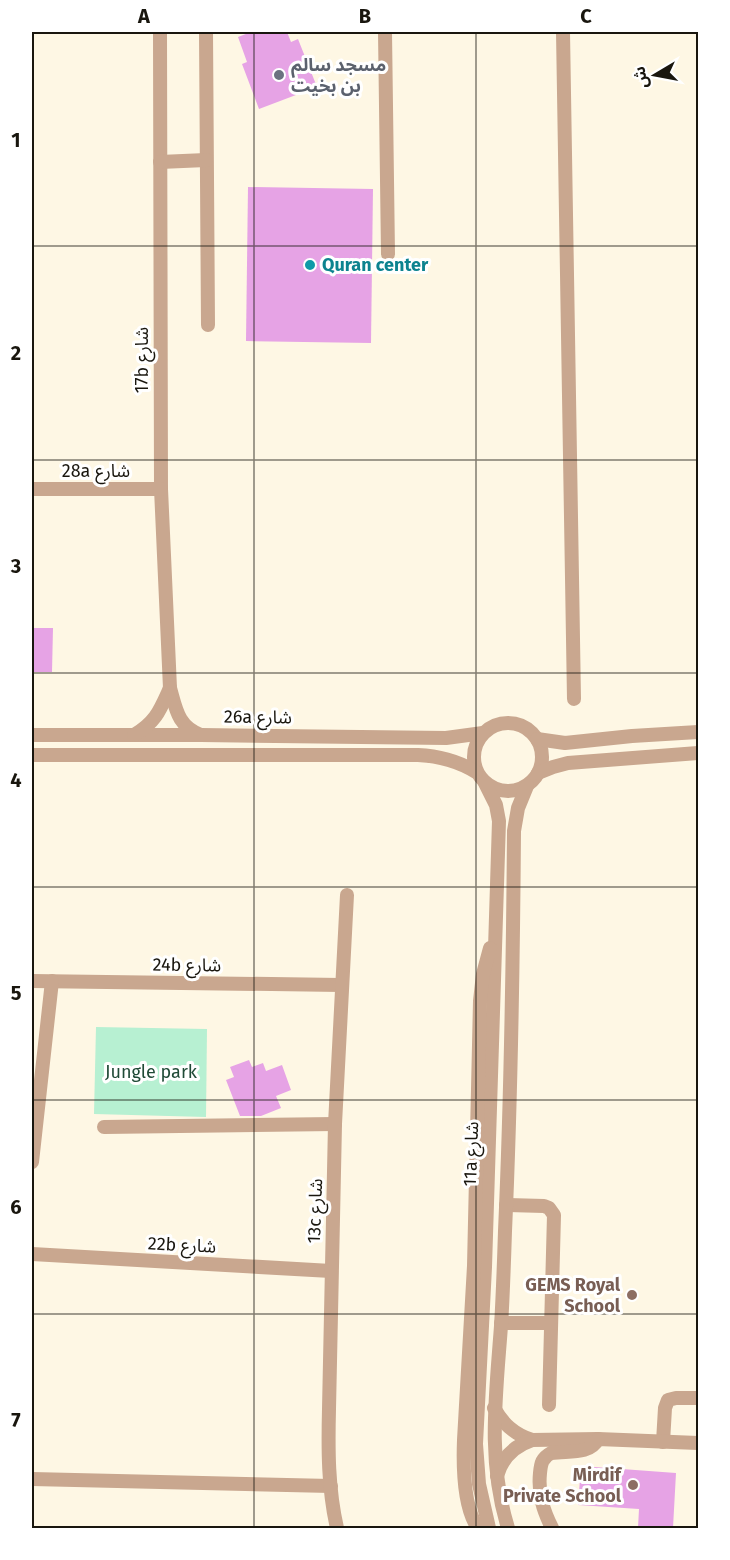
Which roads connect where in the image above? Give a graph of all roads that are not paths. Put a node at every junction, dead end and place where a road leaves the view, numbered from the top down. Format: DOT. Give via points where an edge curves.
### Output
graph roads {
  1 [pos="160,32"];
  2 [pos="206,32"];
  3 [pos="385,32"];
  4 [pos="564,32"];
  5 [pos="206,160"];
  6 [pos="160,162"];
  7 [pos="387,254"];
  8 [pos="208,325"];
  9 [pos="32,489"];
  10 [pos="160,489"];
  11 [pos="170,688"];
  12 [pos="574,699"];
  13 [pos="699,732"];
  14 [pos="483,733"];
  15 [pos="32,735"];
  16 [pos="134,735"];
  17 [pos="201,735"];
  18 [pos="537,739"];
  19 [pos="699,753"];
  20 [pos="32,755"];
  21 [pos="538,773"];
  22 [pos="481,778"];
  23 [pos="527,786"];
  24 [pos="347,895"];
  25 [pos="495,934"];
  26 [pos="32,981"];
  27 [pos="52,981"];
  28 [pos="341,985"];
  29 [pos="335,1124"];
  30 [pos="104,1127"];
  31 [pos="32,1162"];
  32 [pos="506,1205"];
  33 [pos="32,1254"];
  34 [pos="331,1271"];
  35 [pos="501,1323"];
  36 [pos="551,1323"];
  37 [pos="699,1398"];
  38 [pos="549,1405"];
  39 [pos="494,1408"];
  40 [pos="598,1439"];
  41 [pos="532,1440"];
  42 [pos="663,1442"];
  43 [pos="699,1443"];
  44 [pos="497,1478"];
  45 [pos="32,1479"];
  46 [pos="331,1486"];
  47 [pos="337,1528"];
  48 [pos="478,1528"];
  49 [pos="489,1528"];
  50 [pos="508,1528"];
  51 [pos="552,1528"];
  1 -- 6 [label="street, 17b شارع"];
  2 -- 5 [label="street"];
  3 -- 7 [label="street"];
  4 -- 12 [label="street"];
  5 -- 6 [label="street"];
  5 -- 8 [label="street"];
  6 -- 10 [label="street, 17b شارع"];
  9 -- 10 [label="street, 28a شارع"];
  10 -- 11 [label="street, 17b شارع"];
  11 -- 16 [label="street, 17b شارع" via="155,718"];
  11 -- 17 [label="street, 17b شارع" via="183,724"];
  13 -- 18 [label="street" via="564,743"];
  14 -- 17 [label="street, 26a شارع" via="446,738"];
  14 -- 18 [label="street" via="507,723 524,727"];
  14 -- 22 [label="street" via="473,756"];
  15 -- 16 [label="street, 26a شارع"];
  16 -- 17 [label="street, 26a شارع"];
  18 -- 21 [label="street" via="542,756"];
  19 -- 21 [label="street" via="568,764"];
  20 -- 22 [label="street, 26a شارع" via="418,755 460,764"];
  21 -- 23 [label="street"];
  22 -- 23 [label="street" via="501,791"];
  22 -- 25 [label="street, 11a شارع" via="496,805 499,821"];
  23 -- 32 [label="street, 11a شارع" via="514,831"];
  24 -- 28 [label="street, 13c شارع"];
  25 -- 48 [label="street" via="484,967 480,1001 474,1266 464,1440 468,1502"];
  25 -- 49 [label="street, 11a شارع" via="476,1444 479,1484"];
  26 -- 27 [label="street, 24b شارع"];
  27 -- 28 [label="street, 24b شارع"];
  27 -- 31 [label="street"];
  28 -- 29 [label="street, 13c شارع"];
  29 -- 30 [label="street"];
  29 -- 34 [label="street, 13c شارع"];
  32 -- 35 [label="street, 11a شارع"];
  32 -- 36 [label="street" via="544,1206 554,1215"];
  33 -- 34 [label="street, 22b شارع"];
  34 -- 46 [label="street, 13c شارع"];
  35 -- 36 [label="street"];
  35 -- 39 [label="street, 11a شارع"];
  36 -- 38 [label="street"];
  37 -- 42 [label="street" via="668,1400 664,1408"];
  39 -- 41 [label="street" via="509,1428"];
  39 -- 44 [label="street, 11a شارع"];
  40 -- 41 [label="street"];
  40 -- 42 [label="street"];
  40 -- 51 [label="street" via="588,1449 544,1457 541,1499"];
  41 -- 44 [label="street" via="506,1456"];
  42 -- 43 [label="street"];
  44 -- 50 [label="street, 11a شارع"];
  45 -- 46 [label="street"];
  46 -- 47 [label="street, 13c شارع"];
}
